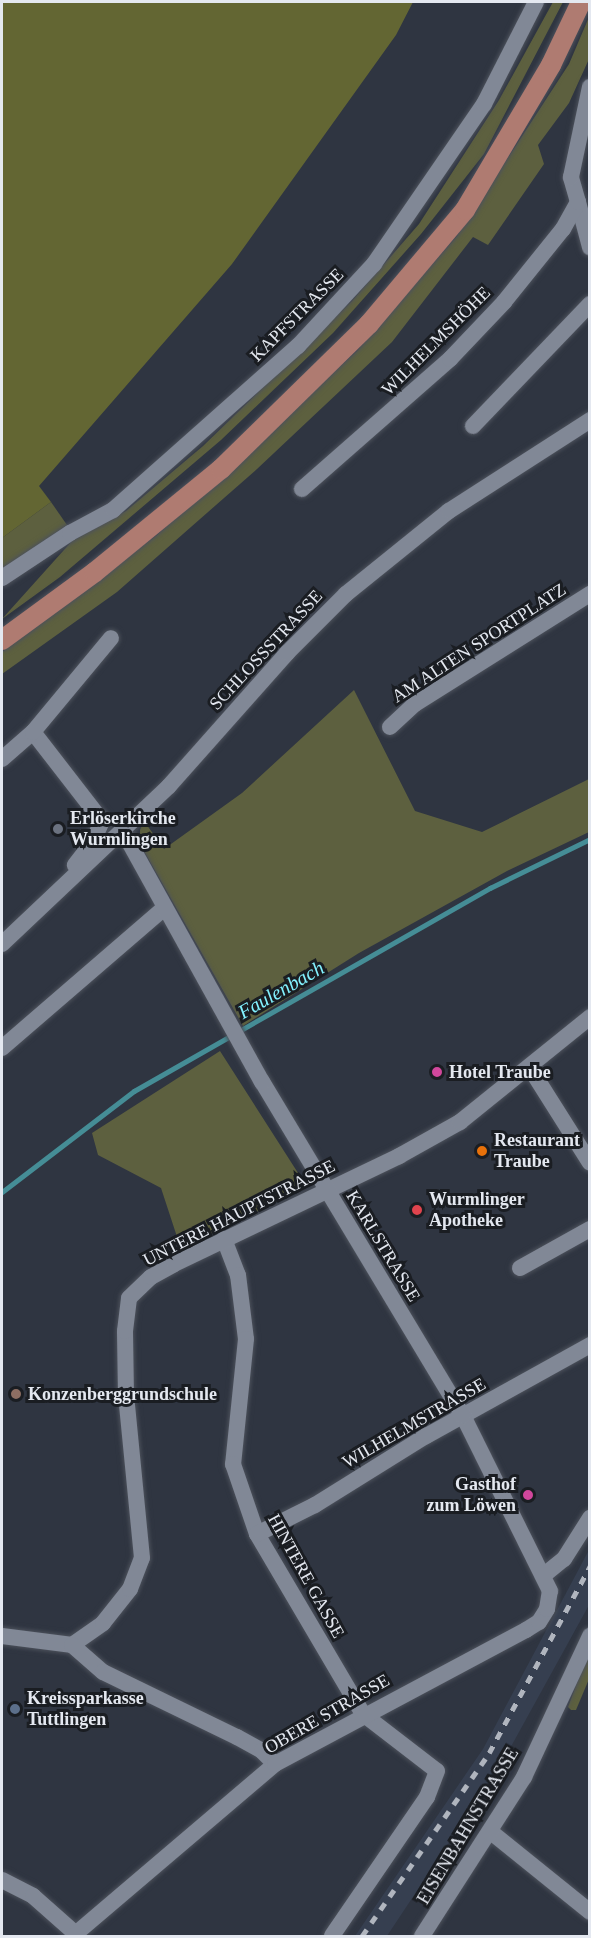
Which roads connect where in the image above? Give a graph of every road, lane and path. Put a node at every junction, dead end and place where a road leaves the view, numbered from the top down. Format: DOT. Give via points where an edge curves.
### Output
graph roads {
  1 [pos="536,2"];
  2 [pos="580,2"];
  3 [pos="590,87"];
  4 [pos="578,202"];
  5 [pos="590,247"];
  6 [pos="590,304"];
  7 [pos="590,420"];
  8 [pos="473,426"];
  9 [pos="302,489"];
  10 [pos="2,579"];
  11 [pos="590,594"];
  12 [pos="111,638"];
  13 [pos="2,640"];
  14 [pos="390,727"];
  15 [pos="33,732"];
  16 [pos="2,759"];
  17 [pos="123,831"];
  18 [pos="58,895"];
  19 [pos="163,909"];
  20 [pos="2,944"];
  21 [pos="590,1017"];
  22 [pos="2,1048"];
  23 [pos="530,1068"];
  24 [pos="590,1163"];
  25 [pos="326,1189"];
  26 [pos="590,1229"];
  27 [pos="224,1239"];
  28 [pos="520,1268"];
  29 [pos="590,1345"];
  30 [pos="463,1416"];
  31 [pos="590,1518"];
  32 [pos="257,1534"];
  33 [pos="544,1575"];
  34 [pos="550,1591"];
  35 [pos="2,1636"];
  36 [pos="590,1636"];
  37 [pos="72,1645"];
  38 [pos="363,1714"];
  39 [pos="275,1764"];
  40 [pos="491,1832"];
  41 [pos="2,1880"];
  42 [pos="590,1912"];
  43 [pos="75,1935"];
  44 [pos="332,1936"];
  45 [pos="422,1936"];
  1 -- 10 [label="street, KAPFSTRASSE" via="484,104 374,264 298,346 113,510 70,533"];
  2 -- 13 [label="main road" via="551,65 465,210 391,300 300,395 221,469 95,572"];
  3 -- 4 [label="street" via="571,177"];
  4 -- 5 [label="street"];
  4 -- 9 [label="street, WILHELMSHÖHE" via="534,266 450,359"];
  6 -- 8 [label="street"];
  7 -- 17 [label="street, SCHLOSSSTRASSE" via="449,511 346,594"];
  11 -- 14 [label="street, AM ALTEN SPORTPLATZ" via="415,704"];
  12 -- 15 [label="street"];
  15 -- 16 [label="street"];
  15 -- 18 [label="street" via="102,821"];
  17 -- 18 [label="street, SCHLOSSSTRASSE"];
  17 -- 19 [label="street, KARLSTRASSE"];
  18 -- 20 [label="street, SCHLOSSSTRASSE"];
  19 -- 22 [label="street"];
  19 -- 25 [label="street, KARLSTRASSE"];
  21 -- 23 [label="street, UNTERE HAUPTSTRASSE"];
  23 -- 24 [label="street"];
  23 -- 25 [label="street, UNTERE HAUPTSTRASSE" via="460,1122 399,1156"];
  25 -- 27 [label="street, UNTERE HAUPTSTRASSE"];
  25 -- 30 [label="street, KARLSTRASSE"];
  26 -- 28 [label="street"];
  27 -- 32 [label="street, HINTERE GASSE" via="238,1275 246,1339 233,1464"];
  27 -- 37 [label="street, UNTERE HAUPTSTRASSE" via="151,1277 129,1298 126,1396 142,1558 130,1589 103,1623"];
  29 -- 30 [label="street, WILHELMSTRASSE"];
  30 -- 32 [label="street, WILHELMSTRASSE" via="315,1505"];
  30 -- 33 [label="street, KARLSTRASSE"];
  31 -- 33 [label="street" via="564,1559"];
  32 -- 38 [label="street, HINTERE GASSE"];
  33 -- 34 [label="street, KARLSTRASSE"];
  34 -- 38 [label="street, OBERE STRASSE" via="548,1609 539,1622"];
  35 -- 37 [label="street"];
  36 -- 40 [label="street, EISENBAHNSTRASSE" via="524,1777"];
  37 -- 39 [label="street" via="104,1672 262,1750"];
  38 -- 39 [label="street, OBERE STRASSE"];
  38 -- 44 [label="street" via="436,1771 427,1797"];
  39 -- 43 [label="street, OBERE STRASSE"];
  40 -- 42 [label="street"];
  40 -- 45 [label="street, EISENBAHNSTRASSE"];
  41 -- 43 [label="street" via="33,1896"];
}
